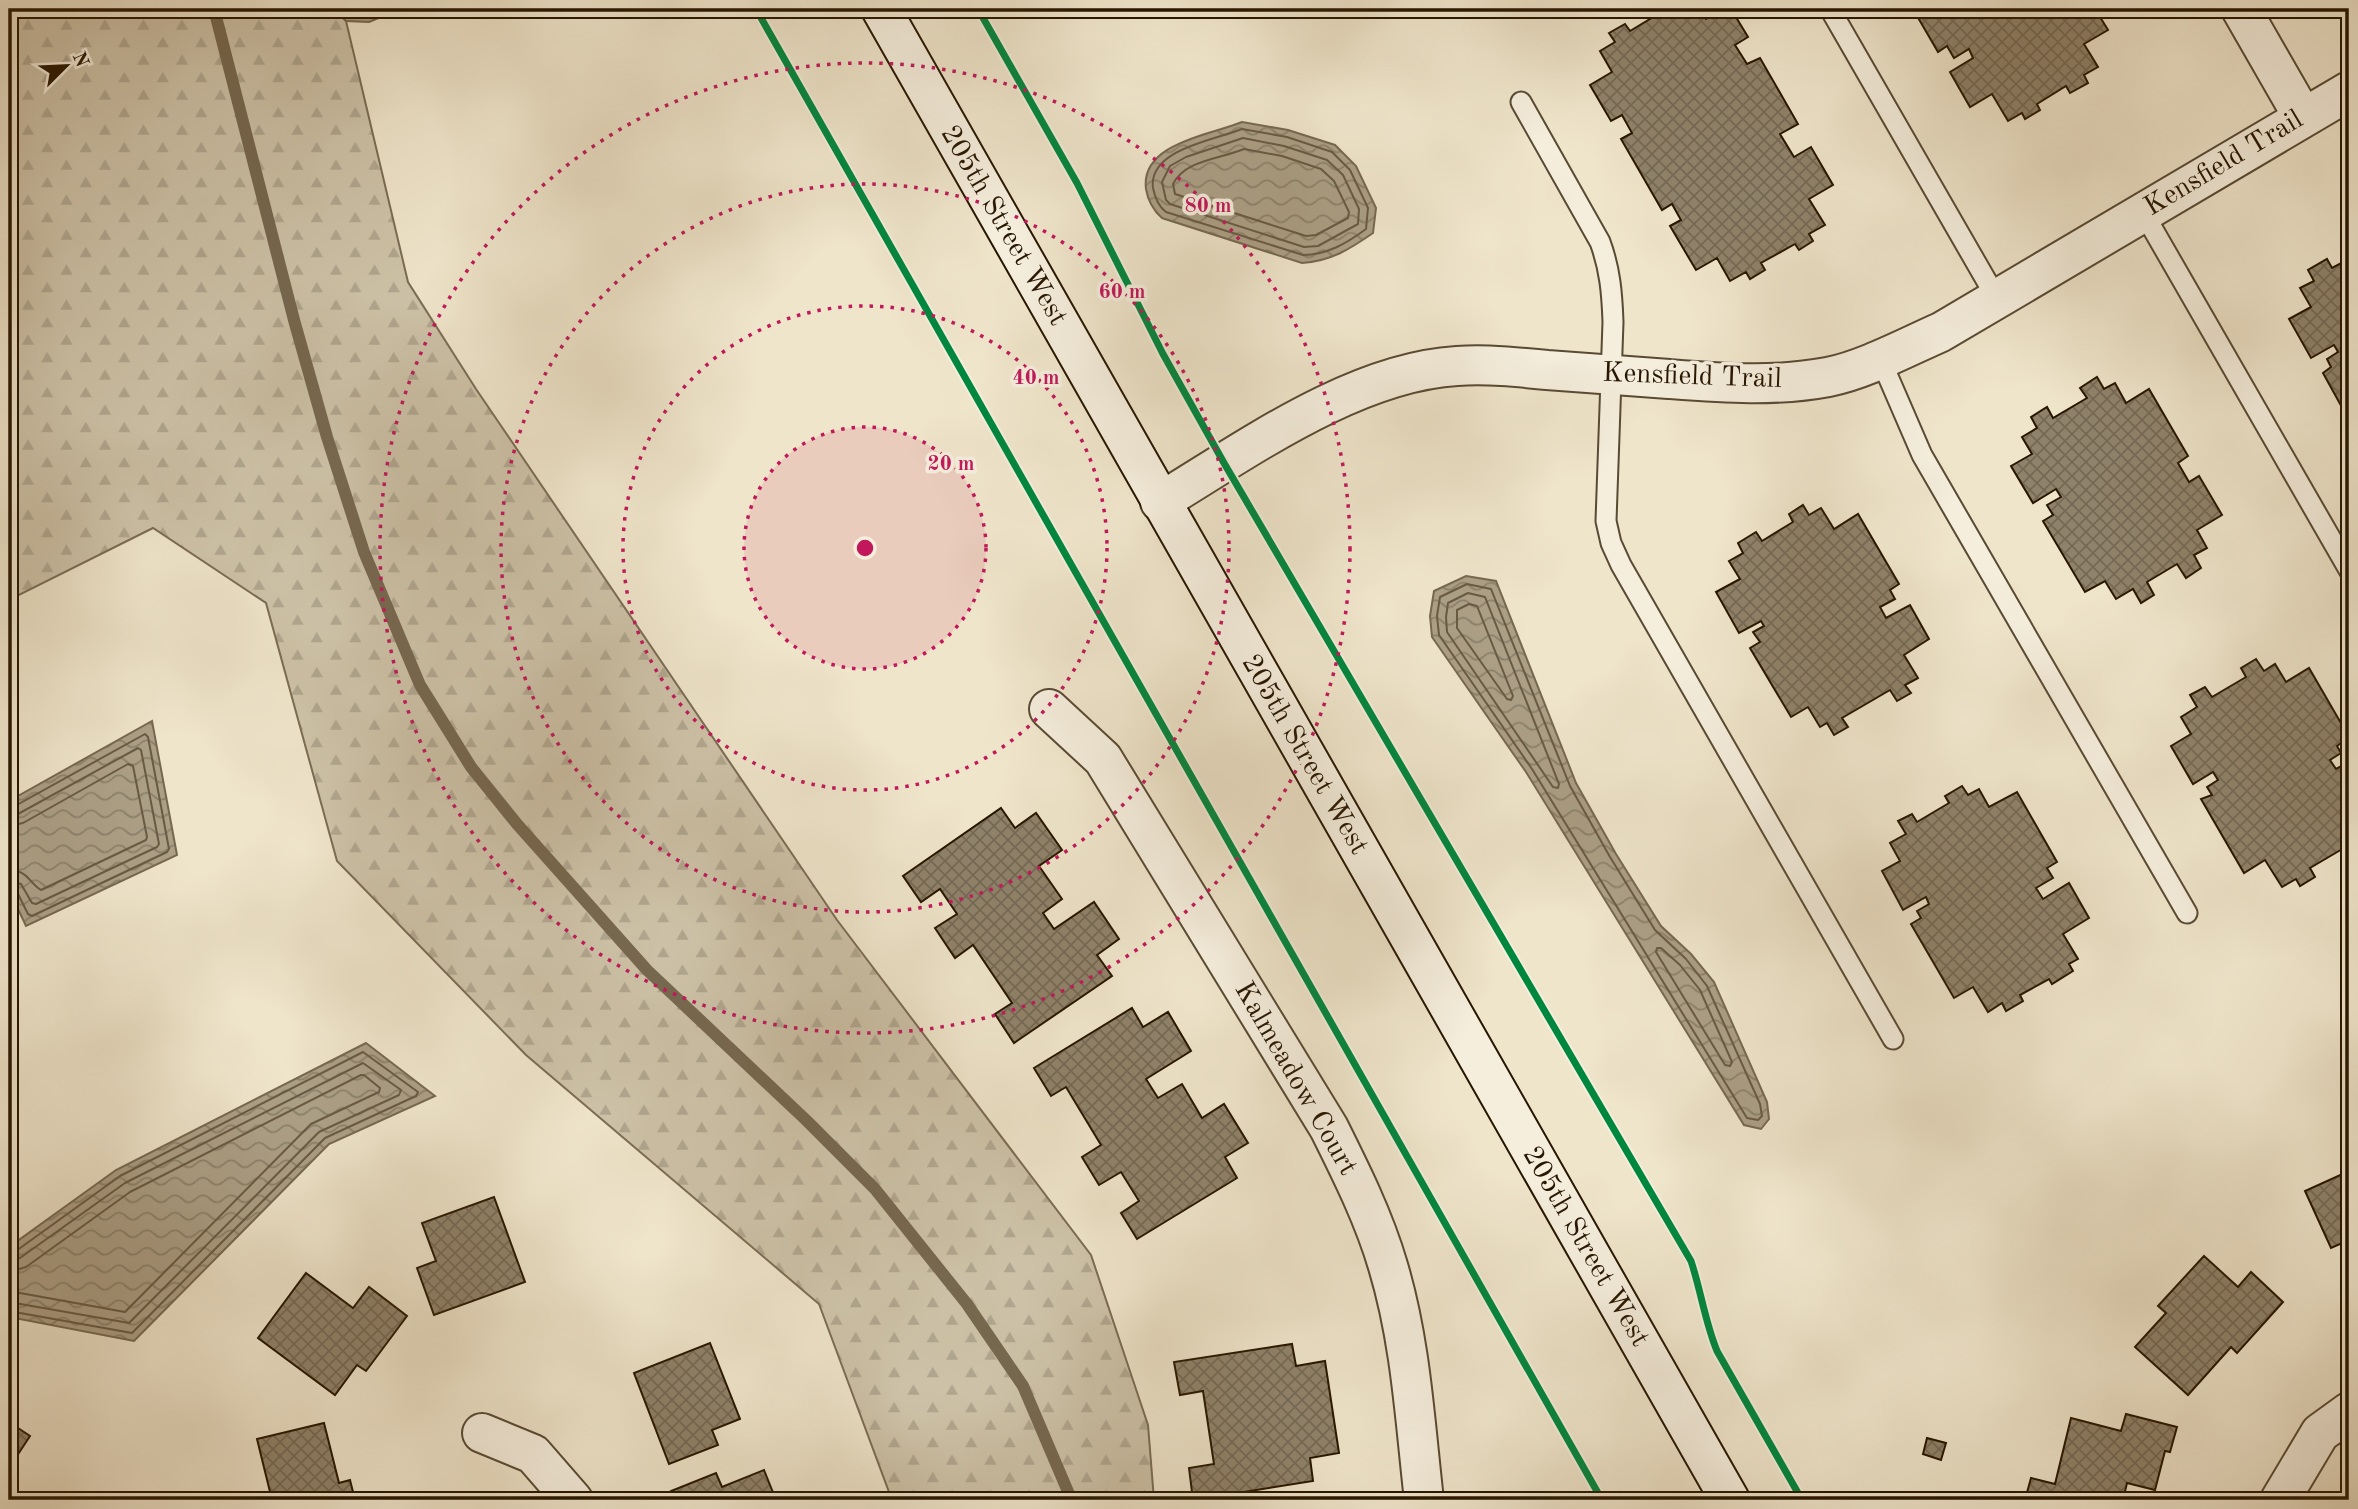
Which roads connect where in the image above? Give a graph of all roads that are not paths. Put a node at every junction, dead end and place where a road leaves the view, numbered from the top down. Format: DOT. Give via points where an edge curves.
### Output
graph roads {
  1 [pos="881,9"];
  2 [pos="1830,9"];
  3 [pos="2241,9"];
  4 [pos="2349,91"];
  5 [pos="1521,102"];
  6 [pos="2303,117"];
  7 [pos="2143,212"];
  8 [pos="1997,299"];
  9 [pos="1880,358"];
  10 [pos="1611,375"];
  11 [pos="1160,502"];
  12 [pos="2349,570"];
  13 [pos="1049,709"];
  14 [pos="2187,913"];
  15 [pos="1893,1039"];
  16 [pos="2349,1412"];
  17 [pos="482,1433"];
  18 [pos="573,1500"];
  19 [pos="1424,1500"];
  20 [pos="1730,1500"];
  21 [pos="2280,1500"];
  1 -- 11 [label="street, 205th Street West"];
  2 -- 8 [label="lane"];
  3 -- 6 [label="street"];
  4 -- 6 [label="street, Kensfield Trail"];
  5 -- 10 [label="lane" via="1609,265"];
  6 -- 7 [label="street, Kensfield Trail"];
  7 -- 8 [label="street, Kensfield Trail"];
  7 -- 12 [label="lane"];
  8 -- 9 [label="street, Kensfield Trail" via="1941,332"];
  9 -- 10 [label="street, Kensfield Trail" via="1831,376 1781,384"];
  9 -- 14 [label="lane" via="1922,456"];
  10 -- 11 [label="street, Kensfield Trail" via="1456,366 1408,374 1302,417"];
  10 -- 15 [label="lane" via="1606,521 1620,565"];
  11 -- 20 [label="street, 205th Street West"];
  13 -- 19 [label="street, Kalmeadow Court" via="1103,759 1352,1172 1388,1266 1401,1320"];
  16 -- 21 [label="street" via="2320,1433"];
  17 -- 18 [label="street" via="533,1454"];
}
